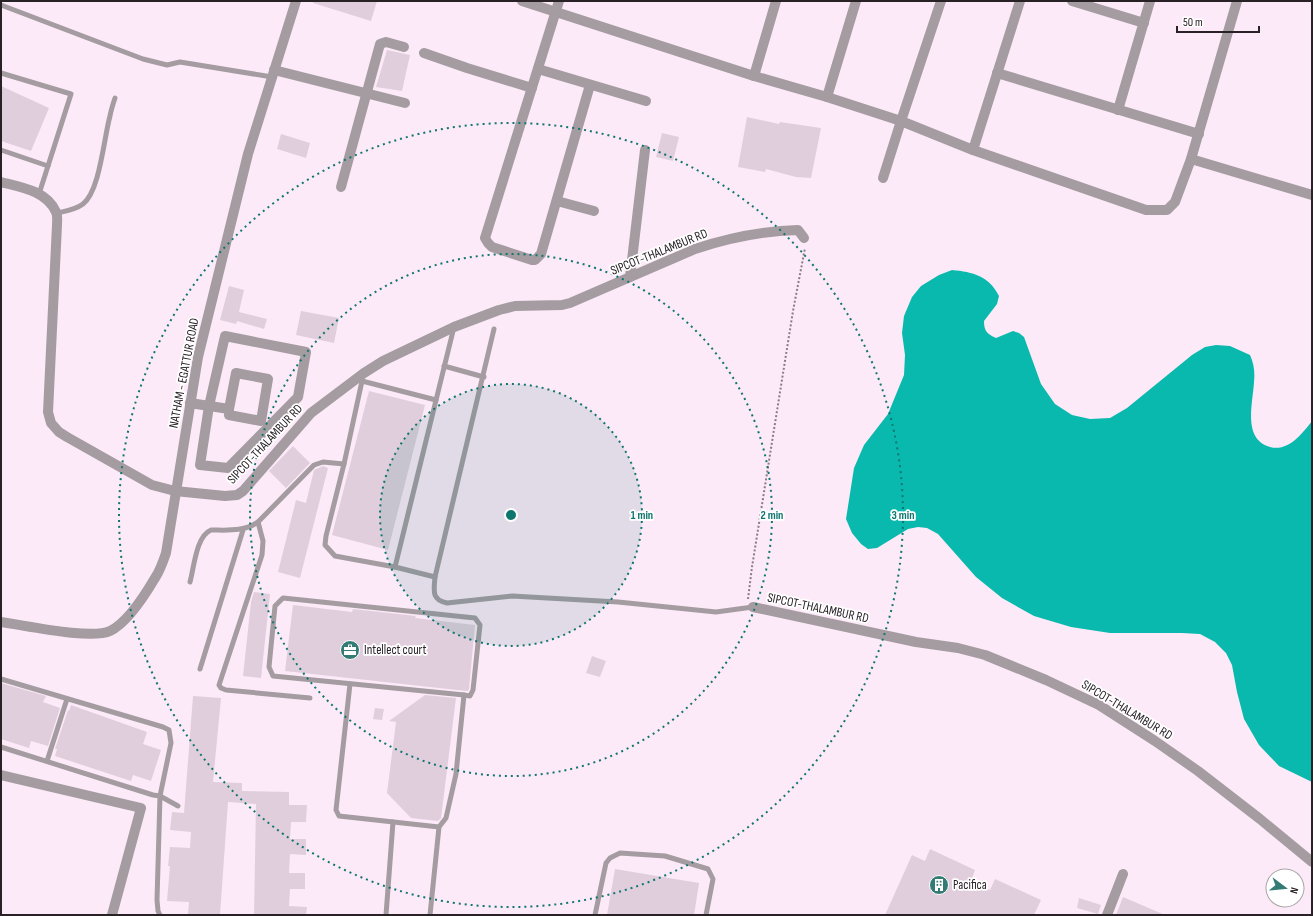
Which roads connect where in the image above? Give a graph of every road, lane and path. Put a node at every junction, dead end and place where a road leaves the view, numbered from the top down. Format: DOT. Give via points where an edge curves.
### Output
graph roads {
  1 [pos="296,1"];
  2 [pos="522,1"];
  3 [pos="559,1"];
  4 [pos="856,1"];
  5 [pos="939,1"];
  6 [pos="1020,1"];
  7 [pos="1072,1"];
  8 [pos="1150,1"];
  9 [pos="1237,1"];
  10 [pos="773,2"];
  11 [pos="1,5"];
  12 [pos="556,12"];
  13 [pos="1144,23"];
  14 [pos="404,47"];
  15 [pos="424,53"];
  16 [pos="538,69"];
  17 [pos="1,73"];
  18 [pos="273,73"];
  19 [pos="997,73"];
  20 [pos="754,76"];
  21 [pos="590,85"];
  22 [pos="532,88"];
  23 [pos="366,93"];
  24 [pos="827,97"];
  25 [pos="115,98"];
  26 [pos="646,101"];
  27 [pos="405,103"];
  28 [pos="1118,110"];
  29 [pos="901,121"];
  30 [pos="1199,134"];
  31 [pos="1,150"];
  32 [pos="645,150"];
  33 [pos="973,150"];
  34 [pos="1191,159"];
  35 [pos="48,166"];
  36 [pos="882,178"];
  37 [pos="1,182"];
  38 [pos="341,187"];
  39 [pos="39,194"];
  40 [pos="1312,195"];
  41 [pos="557,201"];
  42 [pos="594,211"];
  43 [pos="57,213"];
  44 [pos="804,238"];
  45 [pos="630,277"];
  46 [pos="454,327"];
  47 [pos="494,329"];
  48 [pos="444,366"];
  49 [pos="484,377"];
  50 [pos="436,400"];
  51 [pos="190,403"];
  52 [pos="209,406"];
  53 [pos="229,409"];
  54 [pos="344,464"];
  55 [pos="175,491"];
  56 [pos="258,522"];
  57 [pos="243,530"];
  58 [pos="395,567"];
  59 [pos="435,577"];
  60 [pos="190,582"];
  61 [pos="753,607"];
  62 [pos="1,622"];
  63 [pos="200,669"];
  64 [pos="1,680"];
  65 [pos="350,684"];
  66 [pos="464,695"];
  67 [pos="310,698"];
  68 [pos="67,699"];
  69 [pos="1,747"];
  70 [pos="47,761"];
  71 [pos="1,775"];
  72 [pos="160,796"];
  73 [pos="178,806"];
  74 [pos="393,822"];
  75 [pos="439,827"];
  76 [pos="1312,862"];
  77 [pos="1123,874"];
  78 [pos="112,915"];
  79 [pos="160,915"];
  80 [pos="386,915"];
  81 [pos="430,915"];
  82 [pos="596,915"];
  83 [pos="706,915"];
  84 [pos="1107,915"];
  1 -- 18 [label="street, NATHAM - EGATTUR ROAD"];
  2 -- 12 [label="street"];
  3 -- 12 [label="street"];
  4 -- 24 [label="street"];
  5 -- 29 [label="street"];
  6 -- 19 [label="street"];
  7 -- 13 [label="street"];
  8 -- 13 [label="street"];
  9 -- 30 [label="street"];
  10 -- 20 [label="street"];
  11 -- 18 [label="lane" via="143,59 167,65 180,62"];
  12 -- 16 [label="street"];
  12 -- 20 [label="street"];
  13 -- 28 [label="street"];
  14 -- 23 [label="street" via="386,42 380,44"];
  15 -- 22 [label="street"];
  16 -- 21 [label="street"];
  16 -- 22 [label="street"];
  17 -- 35 [label="lane" via="71,94"];
  18 -- 23 [label="street"];
  18 -- 51 [label="street, NATHAM - EGATTUR ROAD" via="248,154 198,357"];
  19 -- 28 [label="street"];
  19 -- 33 [label="street"];
  20 -- 24 [label="street"];
  21 -- 26 [label="street"];
  21 -- 41 [label="street"];
  22 -- 41 [label="street" via="485,238 492,247 535,260 541,254"];
  23 -- 27 [label="street"];
  23 -- 38 [label="street"];
  24 -- 29 [label="street"];
  25 -- 43 [label="lane" via="92,193 76,209"];
  28 -- 30 [label="street"];
  29 -- 33 [label="street"];
  29 -- 36 [label="street"];
  30 -- 34 [label="street"];
  31 -- 35 [label="lane"];
  32 -- 45 [label="street"];
  33 -- 34 [label="street" via="1146,210 1168,210 1175,202"];
  34 -- 40 [label="street"];
  35 -- 39 [label="lane"];
  37 -- 39 [label="street"];
  39 -- 43 [label="street" via="47,198"];
  41 -- 42 [label="street"];
  43 -- 55 [label="street, SIPCOT-THALAMBUR RD" via="48,412 52,422 59,432 113,464 152,485"];
  44 -- 45 [label="street, SIPCOT-THALAMBUR RD" via="798,230 784,230 715,242"];
  44 -- 61 [label="path, SIPCOT-THALAMBUR RD" via="749,585 748,601"];
  45 -- 46 [label="street, SIPCOT-THALAMBUR RD" via="570,303 516,306"];
  46 -- 48 [label="lane"];
  46 -- 55 [label="street, SIPCOT-THALAMBUR RD" via="383,360 311,413 237,495"];
  47 -- 49 [label="lane"];
  48 -- 49 [label="lane"];
  48 -- 50 [label="lane"];
  49 -- 59 [label="lane"];
  50 -- 54 [label="lane" via="362,381"];
  50 -- 58 [label="lane"];
  51 -- 52 [label="street"];
  51 -- 55 [label="street, NATHAM - EGATTUR ROAD"];
  52 -- 52 [label="street" via="200,465 228,468 298,397 306,352 225,336"];
  52 -- 53 [label="street"];
  53 -- 53 [label="street" via="236,373 268,379 261,421 229,415"];
  54 -- 56 [label="lane" via="323,462 314,465"];
  54 -- 58 [label="lane" via="325,545 335,556"];
  55 -- 62 [label="street, NATHAM - EGATTUR ROAD" via="166,553 156,578 122,622 109,631 94,635"];
  56 -- 57 [label="lane"];
  56 -- 67 [label="lane" via="263,541 262,555 219,685 226,690"];
  57 -- 60 [label="lane" via="206,532 200,540"];
  57 -- 63 [label="lane"];
  58 -- 59 [label="lane"];
  59 -- 61 [label="lane" via="436,599 447,602 512,596 618,602 716,612"];
  61 -- 76 [label="street, SIPCOT-THALAMBUR RD" via="909,641 958,648 985,655 1046,680 1099,705 1155,741 1254,814"];
  64 -- 68 [label="lane"];
  65 -- 66 [label="lane"];
  65 -- 66 [label="lane" via="273,676 269,667 275,606 282,598 475,618 480,625 473,690 470,696"];
  65 -- 74 [label="lane" via="336,810 339,816"];
  66 -- 75 [label="lane" via="456,774 446,818"];
  68 -- 70 [label="lane"];
  68 -- 72 [label="lane" via="169,730 171,743"];
  69 -- 70 [label="lane"];
  70 -- 72 [label="lane"];
  71 -- 78 [label="street" via="141,808"];
  72 -- 73 [label="lane"];
  72 -- 79 [label="lane" via="157,900"];
  74 -- 75 [label="lane"];
  74 -- 80 [label="lane"];
  75 -- 81 [label="lane"];
  77 -- 84 [label="street"];
  82 -- 83 [label="lane" via="606,863 620,853 665,856 708,869 713,879"];
}
